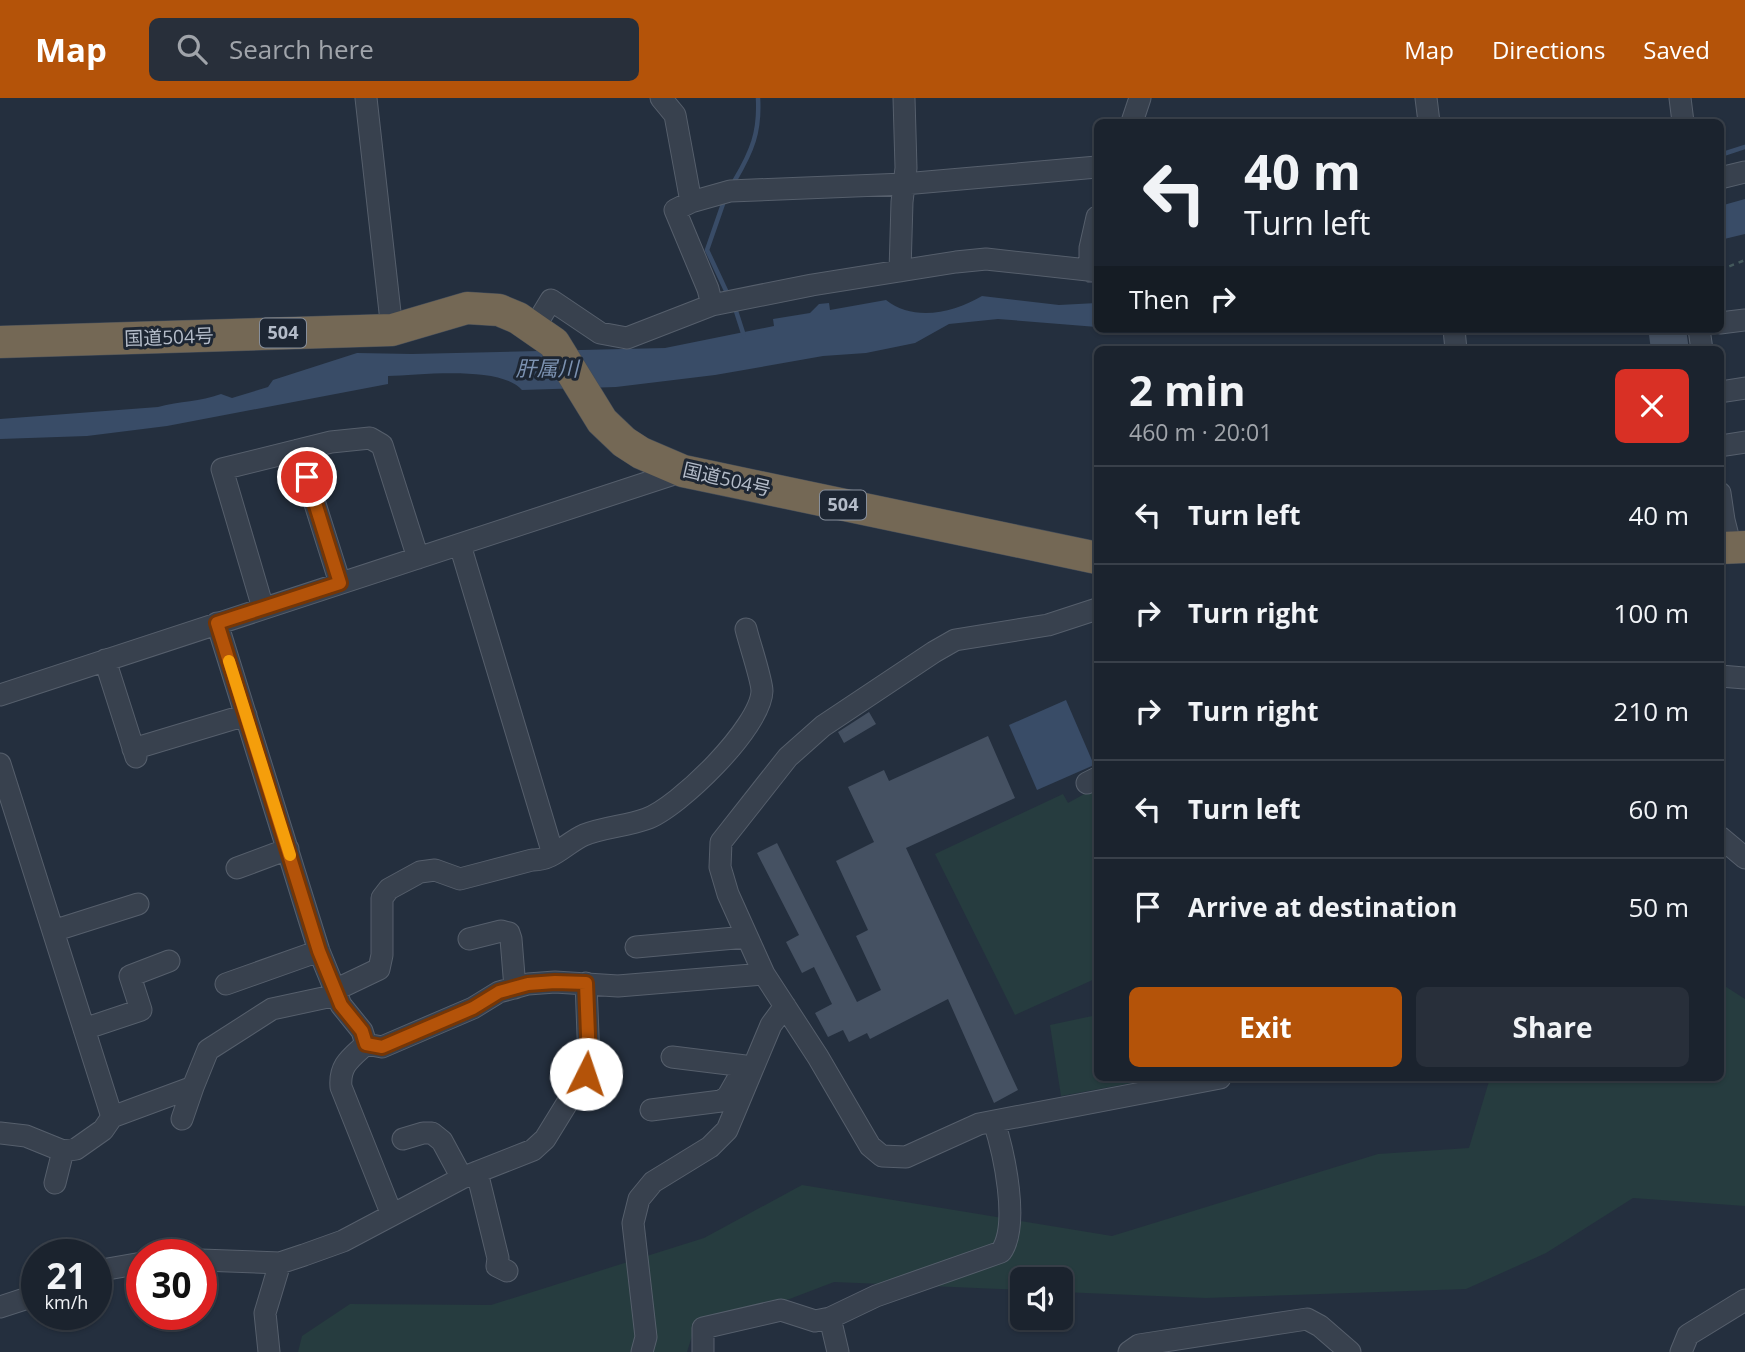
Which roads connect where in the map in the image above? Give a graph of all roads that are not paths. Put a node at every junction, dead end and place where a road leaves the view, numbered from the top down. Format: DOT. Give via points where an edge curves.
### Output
graph roads {
  1 [pos="366,98"];
  2 [pos="661,98"];
  3 [pos="904,98"];
  4 [pos="1140,98"];
  5 [pos="1426,98"];
  6 [pos="1681,98"];
  7 [pos="1133,119"];
  8 [pos="1429,119"];
  9 [pos="1683,119"];
  10 [pos="1094,167"];
  11 [pos="1745,172"];
  12 [pos="1724,177"];
  13 [pos="904,184"];
  14 [pos="691,202"];
  15 [pos="1094,230"];
  16 [pos="900,271"];
  17 [pos="1094,271"];
  18 [pos="712,305"];
  19 [pos="1745,320"];
  20 [pos="1724,323"];
  21 [pos="392,330"];
  22 [pos="544,335"];
  23 [pos="0,342"];
  24 [pos="1745,388"];
  25 [pos="1724,391"];
  26 [pos="1745,442"];
  27 [pos="1724,445"];
  28 [pos="298,450"];
  29 [pos="683,471"];
  30 [pos="1724,520"];
  31 [pos="460,544"];
  32 [pos="1732,548"];
  33 [pos="1094,557"];
  34 [pos="418,558"];
  35 [pos="340,583"];
  36 [pos="263,608"];
  37 [pos="1094,610"];
  38 [pos="217,623"];
  39 [pos="746,629"];
  40 [pos="105,660"];
  41 [pos="1724,676"];
  42 [pos="1745,678"];
  43 [pos="0,695"];
  44 [pos="246,715"];
  45 [pos="0,764"];
  46 [pos="1724,840"];
  47 [pos="288,849"];
  48 [pos="553,854"];
  49 [pos="1745,858"];
  50 [pos="237,867"];
  51 [pos="138,904"];
  52 [pos="53,931"];
  53 [pos="746,937"];
  54 [pos="469,939"];
  55 [pos="636,947"];
  56 [pos="319,951"];
  57 [pos="169,961"];
  58 [pos="764,974"];
  59 [pos="586,983"];
  60 [pos="226,984"];
  61 [pos="515,988"];
  62 [pos="336,992"];
  63 [pos="785,1006"];
  64 [pos="84,1029"];
  65 [pos="366,1044"];
  66 [pos="672,1057"];
  67 [pos="750,1065"];
  68 [pos="1203,1081"];
  69 [pos="193,1087"];
  70 [pos="651,1110"];
  71 [pos="112,1117"];
  72 [pos="182,1119"];
  73 [pos="995,1122"];
  74 [pos="0,1133"];
  75 [pos="403,1139"];
  76 [pos="64,1151"];
  77 [pos="470,1175"];
  78 [pos="55,1183"];
  79 [pos="392,1215"];
  80 [pos="217,1261"];
  81 [pos="280,1263"];
  82 [pos="507,1271"];
  83 [pos="21,1300"];
  84 [pos="1745,1300"];
  85 [pos="0,1307"];
  86 [pos="830,1318"];
  87 [pos="1136,1350"];
  88 [pos="269,1352"];
  89 [pos="642,1352"];
  90 [pos="702,1352"];
  91 [pos="838,1352"];
  92 [pos="1350,1352"];
  93 [pos="1681,1352"];
  1 -- 21 [label="street"];
  2 -- 14 [label="street" via="675,115"];
  3 -- 13 [label="street"];
  4 -- 7 [label="street"];
  5 -- 8 [label="street"];
  6 -- 9 [label="street"];
  10 -- 13 [label="street"];
  11 -- 12 [label="street"];
  13 -- 14 [label="street" via="730,191"];
  13 -- 16 [label="street"];
  14 -- 18 [label="street" via="675,210"];
  15 -- 17 [label="street" via="1090,248"];
  16 -- 17 [label="street" via="986,258"];
  16 -- 18 [label="street"];
  18 -- 22 [label="street" via="627,338 600,333 551,300"];
  19 -- 20 [label="street"];
  21 -- 22 [label="highway, 国道504号 / 504" via="467,308 499,310"];
  21 -- 23 [label="highway, 国道504号 / 504"];
  22 -- 29 [label="highway, 国道504号 / 504" via="602,421 641,453"];
  24 -- 25 [label="street"];
  26 -- 27 [label="street"];
  28 -- 34 [label="street" via="370,438 382,445"];
  28 -- 35 [label="street"];
  28 -- 36 [label="street" via="222,469"];
  29 -- 31 [label="street"];
  29 -- 33 [label="highway, 国道504号 / 504"];
  30 -- 32 [label="street"];
  31 -- 34 [label="street"];
  31 -- 48 [label="street"];
  34 -- 35 [label="street"];
  35 -- 36 [label="street"];
  36 -- 38 [label="street"];
  37 -- 53 [label="street" via="1048,625 956,640 848,708 788,757 721,842 720,867"];
  38 -- 40 [label="street"];
  38 -- 44 [label="street"];
  39 -- 48 [label="street" via="762,691 734,747 683,795 649,818 584,835"];
  40 -- 43 [label="street"];
  40 -- 44 [label="street" via="134,753"];
  41 -- 42 [label="street"];
  44 -- 47 [label="street"];
  45 -- 52 [label="street"];
  46 -- 49 [label="street"];
  47 -- 50 [label="street"];
  47 -- 56 [label="street"];
  48 -- 62 [label="street" via="460,879 435,870 420,872 388,890 382,898 379,969"];
  51 -- 52 [label="street"];
  52 -- 64 [label="street"];
  53 -- 55 [label="street"];
  53 -- 58 [label="street"];
  54 -- 61 [label="street" via="509,933"];
  56 -- 60 [label="street"];
  56 -- 62 [label="street"];
  57 -- 64 [label="street" via="130,976 141,1010"];
  58 -- 59 [label="street" via="618,986"];
  58 -- 63 [label="street"];
  59 -- 61 [label="street"];
  59 -- 77 [label="street" via="586,1074 545,1139 533,1150"];
  61 -- 65 [label="street" via="382,1047"];
  62 -- 65 [label="street"];
  62 -- 69 [label="street" via="272,1009 208,1050"];
  63 -- 67 [label="street"];
  63 -- 73 [label="street" via="870,1146 882,1156 906,1157 979,1124"];
  64 -- 71 [label="street"];
  65 -- 79 [label="street" via="344,1065 341,1087"];
  66 -- 67 [label="street"];
  67 -- 70 [label="street" via="721,1101"];
  67 -- 89 [label="street" via="727,1130 710,1147 653,1182 639,1199 633,1223 646,1336"];
  68 -- 73 [label="street"];
  69 -- 71 [label="street"];
  69 -- 72 [label="street"];
  71 -- 76 [label="street" via="103,1130 76,1149"];
  73 -- 86 [label="street" via="1005,1159 1010,1234 1001,1252 876,1296"];
  74 -- 76 [label="street" via="26,1136"];
  75 -- 77 [label="street" via="432,1133"];
  76 -- 78 [label="street"];
  77 -- 79 [label="street"];
  77 -- 82 [label="street" via="497,1266"];
  79 -- 81 [label="street" via="343,1241"];
  80 -- 81 [label="street"];
  81 -- 88 [label="street" via="265,1313"];
  83 -- 85 [label="street"];
  84 -- 93 [label="street" via="1688,1335"];
  86 -- 90 [label="street" via="815,1321 781,1310 703,1328"];
  86 -- 91 [label="street"];
  87 -- 92 [label="street" via="1307,1319"];
}
